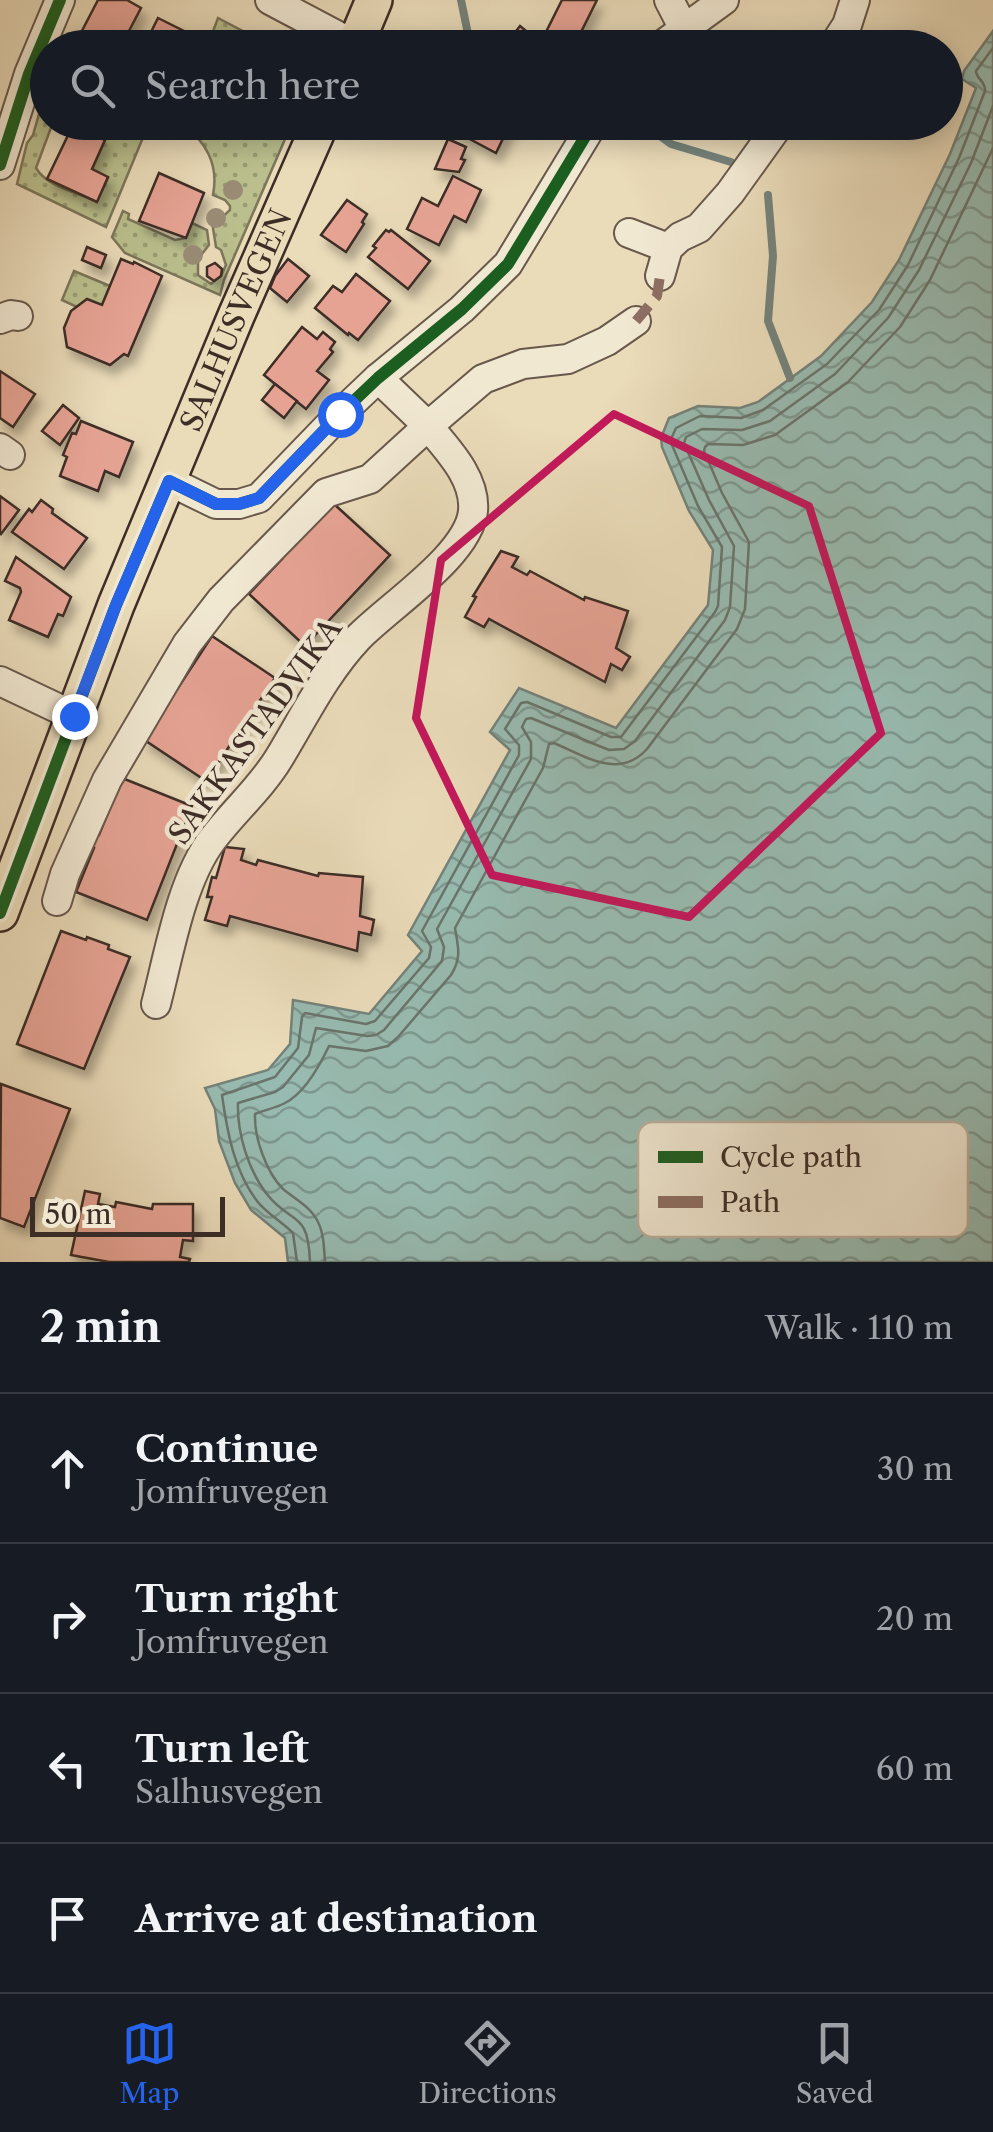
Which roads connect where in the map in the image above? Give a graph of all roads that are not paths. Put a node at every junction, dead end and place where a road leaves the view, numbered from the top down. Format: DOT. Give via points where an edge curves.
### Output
graph roads {
  1 [pos="270,0"];
  2 [pos="374,0"];
  3 [pos="669,0"];
  4 [pos="724,0"];
  5 [pos="855,0"];
  6 [pos="51,3"];
  7 [pos="684,29"];
  8 [pos="47,30"];
  9 [pos="325,30"];
  10 [pos="362,30"];
  11 [pos="844,30"];
  12 [pos="30,79"];
  13 [pos="313,140"];
  14 [pos="583,140"];
  15 [pos="768,140"];
  16 [pos="0,165"];
  17 [pos="628,233"];
  18 [pos="636,321"];
  19 [pos="378,378"];
  20 [pos="428,426"];
  21 [pos="169,481"];
  22 [pos="0,682"];
  23 [pos="74,716"];
  24 [pos="57,900"];
  25 [pos="0,913"];
  26 [pos="156,1004"];
  1 -- 9 [label="street"];
  2 -- 10 [label="main road"];
  3 -- 7 [label="street"];
  4 -- 7 [label="street"];
  5 -- 11 [label="street"];
  6 -- 8 [label="street"];
  12 -- 16 [label="street"];
  13 -- 21 [label="main road, SALHUSVEGEN"];
  14 -- 19 [label="street" via="508,264"];
  15 -- 17 [label="street" via="730,194 699,228 680,238 664,262"];
  18 -- 20 [label="street" via="568,360 523,364 483,379"];
  19 -- 20 [label="street, SAKKASTADVIKA"];
  19 -- 21 [label="street" via="259,498 216,504"];
  20 -- 24 [label="street" via="370,479 326,493 221,600 106,780"];
  20 -- 26 [label="street, SAKKASTADVIKA" via="470,487 473,512 459,544 357,639 316,692 277,762 211,840 195,867"];
  21 -- 23 [label="main road, SALHUSVEGEN"];
  22 -- 23 [label="street"];
  23 -- 25 [label="main road, SALHUSVEGEN"];
}
